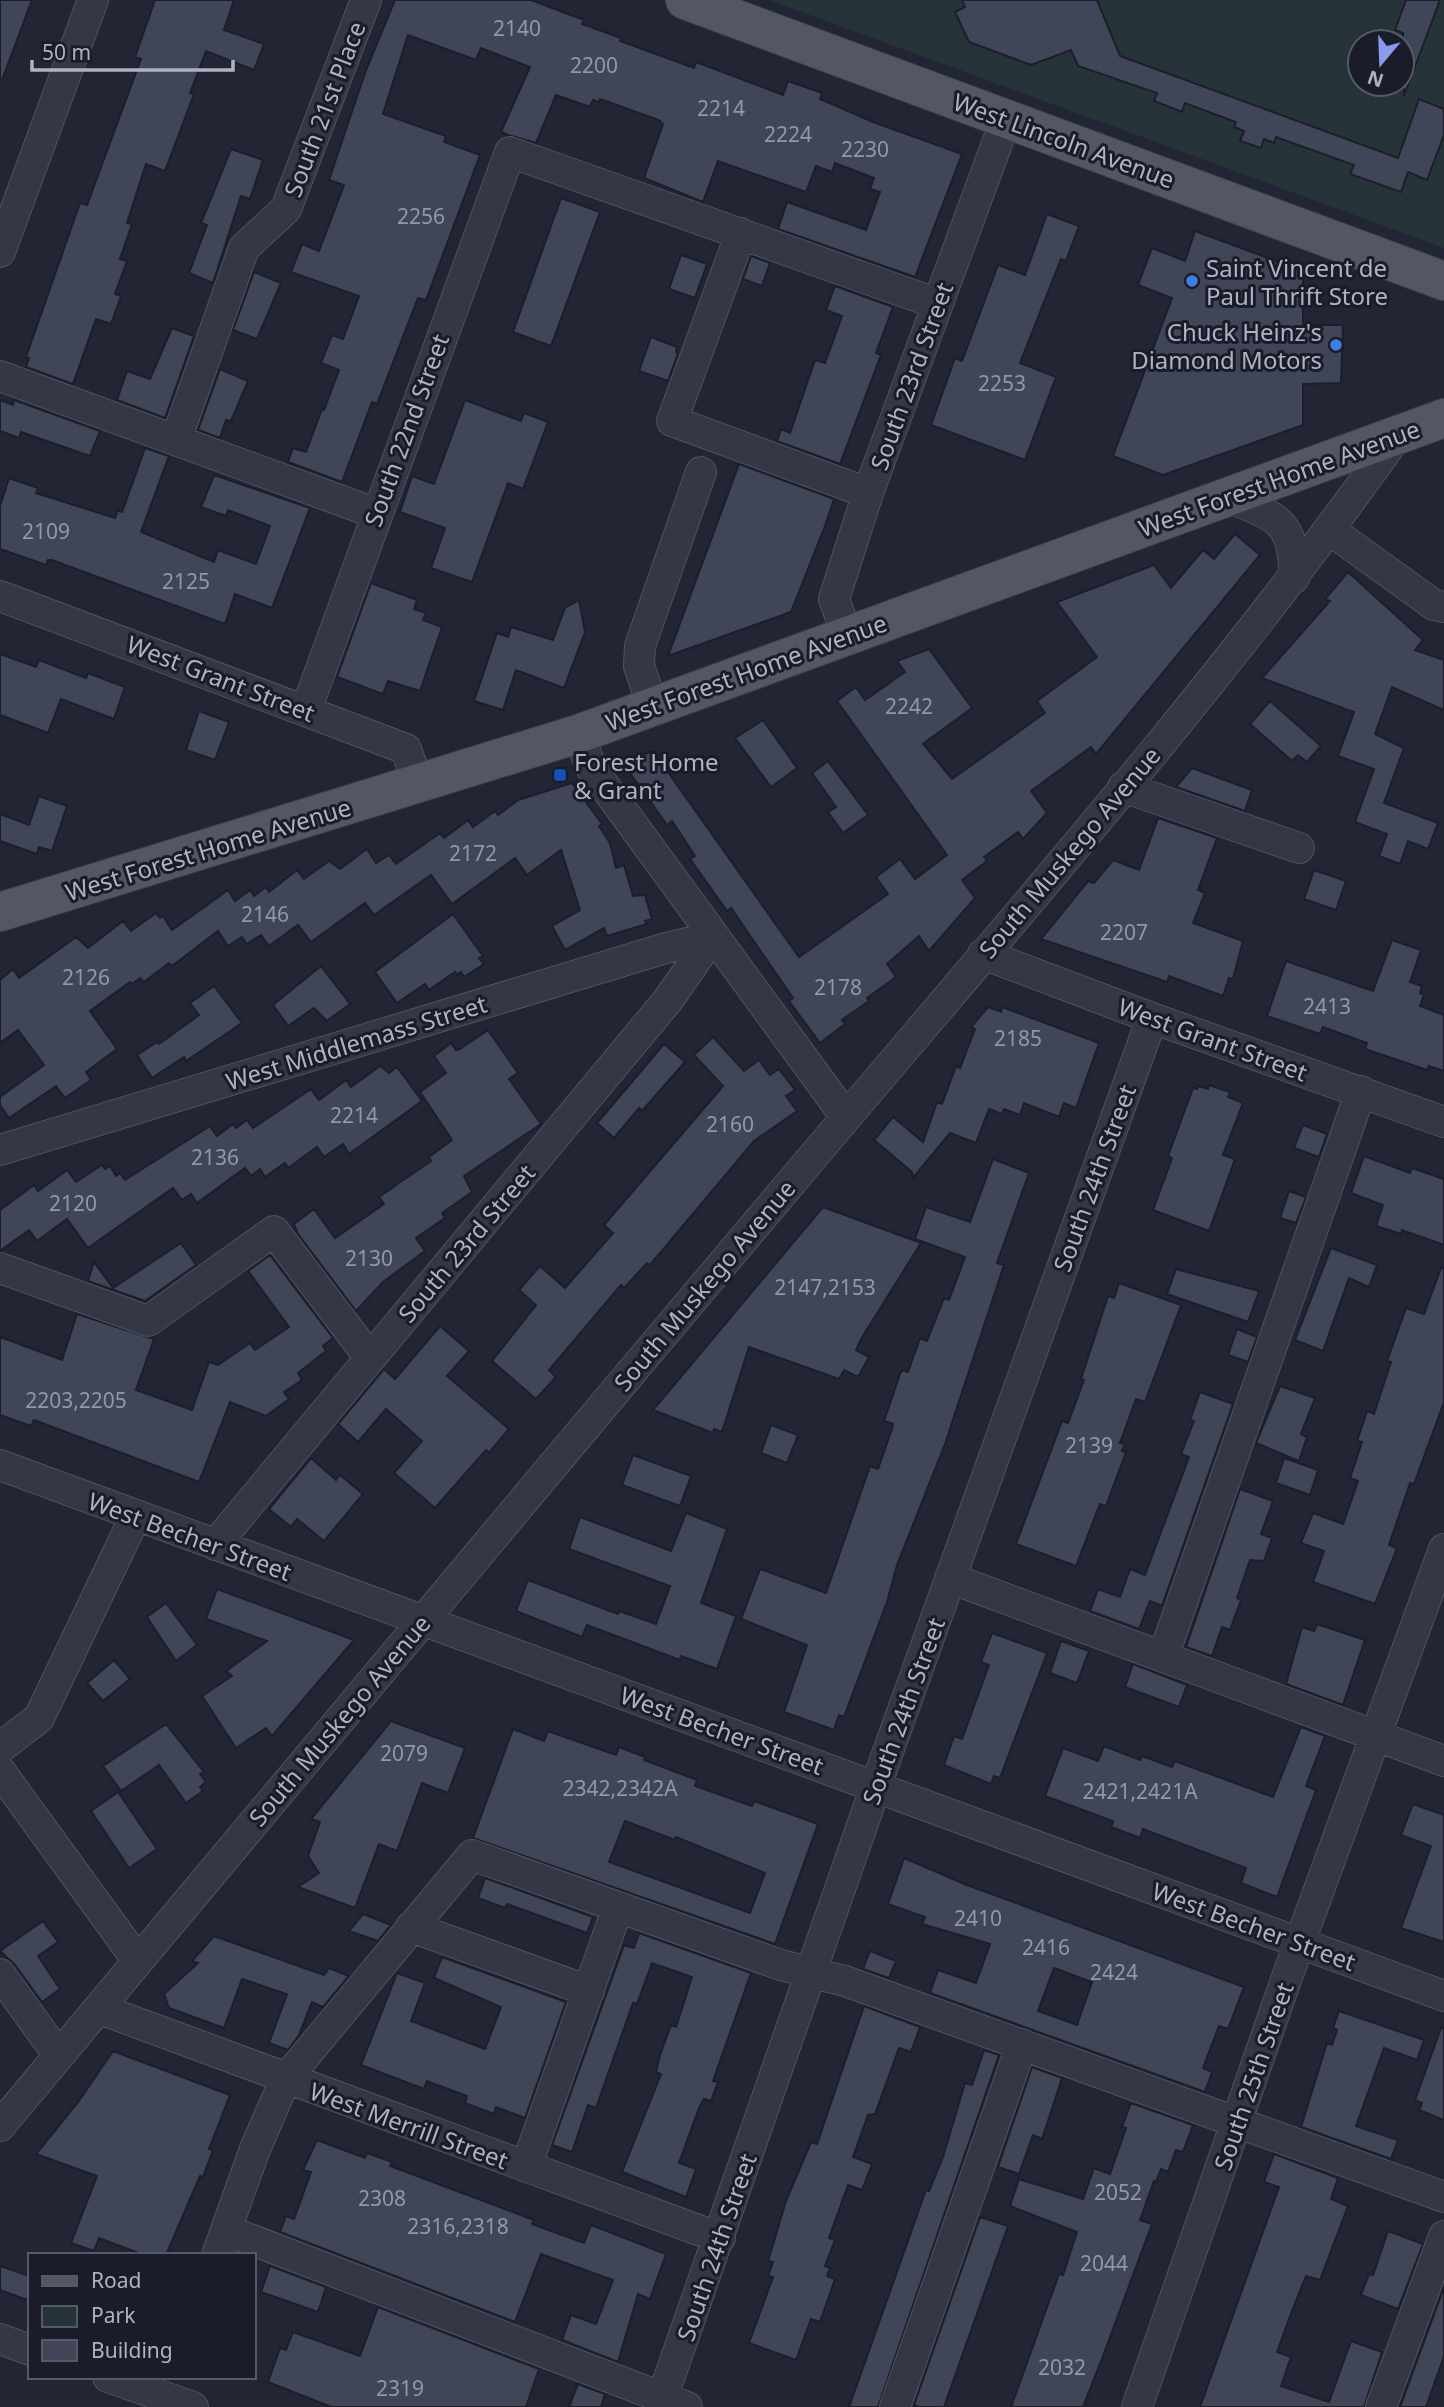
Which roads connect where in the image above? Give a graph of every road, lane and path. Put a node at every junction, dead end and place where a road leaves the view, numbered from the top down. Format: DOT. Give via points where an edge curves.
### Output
graph roads {
  1 [pos="93,0"];
  2 [pos="366,0"];
  3 [pos="685,0"];
  4 [pos="1006,119"];
  5 [pos="741,233"];
  6 [pos="0,251"];
  7 [pos="1444,281"];
  8 [pos="938,304"];
  9 [pos="0,376"];
  10 [pos="1444,418"];
  11 [pos="1397,436"];
  12 [pos="176,440"];
  13 [pos="701,472"];
  14 [pos="868,493"];
  15 [pos="1228,497"];
  16 [pos="375,513"];
  17 [pos="1330,530"];
  18 [pos="1294,578"];
  19 [pos="0,596"];
  20 [pos="1444,607"];
  21 [pos="847,635"];
  22 [pos="653,707"];
  23 [pos="306,710"];
  24 [pos="578,734"];
  25 [pos="418,784"];
  26 [pos="1123,787"];
  27 [pos="1299,848"];
  28 [pos="0,912"];
  29 [pos="712,937"];
  30 [pos="983,954"];
  31 [pos="1152,1018"];
  32 [pos="1362,1091"];
  33 [pos="846,1117"];
  34 [pos="1444,1122"];
  35 [pos="0,1150"];
  36 [pos="0,1268"];
  37 [pos="370,1358"];
  38 [pos="0,1465"];
  39 [pos="135,1517"];
  40 [pos="215,1545"];
  41 [pos="1444,1549"];
  42 [pos="950,1578"];
  43 [pos="423,1620"];
  44 [pos="1163,1657"];
  45 [pos="1376,1735"];
  46 [pos="0,1748"];
  47 [pos="1444,1760"];
  48 [pos="0,1771"];
  49 [pos="876,1786"];
  50 [pos="618,1907"];
  51 [pos="411,1927"];
  52 [pos="1300,1943"];
  53 [pos="138,1961"];
  54 [pos="0,1974"];
  55 [pos="813,1974"];
  56 [pos="589,1991"];
  57 [pos="1444,1996"];
  58 [pos="100,2009"];
  59 [pos="1022,2044"];
  60 [pos="59,2056"];
  61 [pos="285,2080"];
  62 [pos="1237,2121"];
  63 [pos="0,2126"];
  64 [pos="526,2167"];
  65 [pos="1444,2197"];
  66 [pos="1444,2236"];
  67 [pos="720,2238"];
  68 [pos="222,2242"];
  69 [pos="253,2253"];
  70 [pos="256,2254"];
  71 [pos="0,2339"];
  72 [pos="28,2349"];
  73 [pos="115,2379"];
  74 [pos="167,2394"];
  75 [pos="670,2403"];
  76 [pos="193,2407"];
  77 [pos="895,2407"];
  78 [pos="1137,2407"];
  79 [pos="1381,2407"];
  1 -- 6 [label="street"];
  2 -- 12 [label="street, South 21st Place" via="286,209 244,248"];
  3 -- 4 [label="main road, West Lincoln Avenue"];
  4 -- 7 [label="main road, West Lincoln Avenue"];
  4 -- 8 [label="street, South 23rd Street"];
  5 -- 8 [label="street"];
  5 -- 14 [label="street" via="672,421"];
  5 -- 16 [label="street, South 22nd Street" via="510,152"];
  8 -- 14 [label="street, South 23rd Street"];
  9 -- 12 [label="street"];
  10 -- 11 [label="main road, West Forest Home Avenue"];
  11 -- 15 [label="main road, West Forest Home Avenue"];
  11 -- 17 [label="street, South Muskego Avenue"];
  12 -- 16 [label="street"];
  13 -- 22 [label="street" via="640,646 639,666"];
  14 -- 21 [label="street, South 23rd Street" via="834,600"];
  15 -- 18 [label="street" via="1274,516 1294,552"];
  15 -- 21 [label="main road, West Forest Home Avenue"];
  16 -- 23 [label="street, South 22nd Street"];
  17 -- 18 [label="street, South Muskego Avenue"];
  17 -- 20 [label="street" via="1434,605"];
  18 -- 26 [label="street, South Muskego Avenue"];
  19 -- 23 [label="street, West Grant Street"];
  21 -- 22 [label="main road, West Forest Home Avenue"];
  22 -- 24 [label="main road, West Forest Home Avenue"];
  23 -- 25 [label="street, West Grant Street" via="406,749"];
  24 -- 25 [label="main road, West Forest Home Avenue"];
  24 -- 29 [label="street" via="592,769"];
  25 -- 28 [label="main road, West Forest Home Avenue"];
  26 -- 27 [label="street"];
  26 -- 30 [label="street, South Muskego Avenue"];
  29 -- 33 [label="street"];
  29 -- 35 [label="street, West Middlemass Street"];
  29 -- 37 [label="street, South 23rd Street" via="668,1000"];
  30 -- 31 [label="street, West Grant Street"];
  30 -- 33 [label="street, South Muskego Avenue"];
  31 -- 32 [label="street, West Grant Street"];
  31 -- 42 [label="street, South 24th Street"];
  32 -- 34 [label="street, West Grant Street"];
  32 -- 44 [label="street"];
  33 -- 43 [label="street, South Muskego Avenue"];
  36 -- 37 [label="street" via="148,1321 274,1231"];
  37 -- 40 [label="street, South 23rd Street"];
  38 -- 39 [label="street, West Becher Street"];
  39 -- 40 [label="street, West Becher Street"];
  39 -- 46 [label="street" via="39,1718"];
  40 -- 43 [label="street, West Becher Street"];
  41 -- 45 [label="street, South 25th Street"];
  42 -- 44 [label="street"];
  42 -- 49 [label="street, South 24th Street"];
  43 -- 49 [label="street, West Becher Street"];
  43 -- 53 [label="street, South Muskego Avenue"];
  44 -- 45 [label="street"];
  45 -- 47 [label="street"];
  45 -- 52 [label="street, South 25th Street"];
  48 -- 53 [label="street"];
  49 -- 52 [label="street, West Becher Street"];
  49 -- 55 [label="street, South 24th Street"];
  50 -- 51 [label="street" via="472,1855"];
  50 -- 55 [label="street"];
  50 -- 56 [label="street"];
  51 -- 56 [label="street"];
  51 -- 61 [label="street"];
  52 -- 57 [label="street, West Becher Street"];
  52 -- 62 [label="street, South 25th Street"];
  53 -- 58 [label="street, South Muskego Avenue"];
  54 -- 60 [label="street"];
  55 -- 59 [label="street"];
  55 -- 67 [label="street, South 24th Street"];
  56 -- 64 [label="street"];
  58 -- 60 [label="street, South Muskego Avenue"];
  58 -- 61 [label="street, West Merrill Street"];
  59 -- 62 [label="street"];
  59 -- 77 [label="street"];
  60 -- 63 [label="street, South Muskego Avenue"];
  61 -- 64 [label="street, West Merrill Street"];
  61 -- 68 [label="street"];
  62 -- 65 [label="street"];
  62 -- 78 [label="street, South 25th Street"];
  64 -- 67 [label="street, West Merrill Street"];
  66 -- 79 [label="street"];
  67 -- 75 [label="street, South 24th Street"];
  68 -- 69 [label="street"];
  70 -- 75 [label="street"];
  71 -- 72 [label="street"];
  73 -- 74 [label="street"];
  74 -- 76 [label="street"];
}
